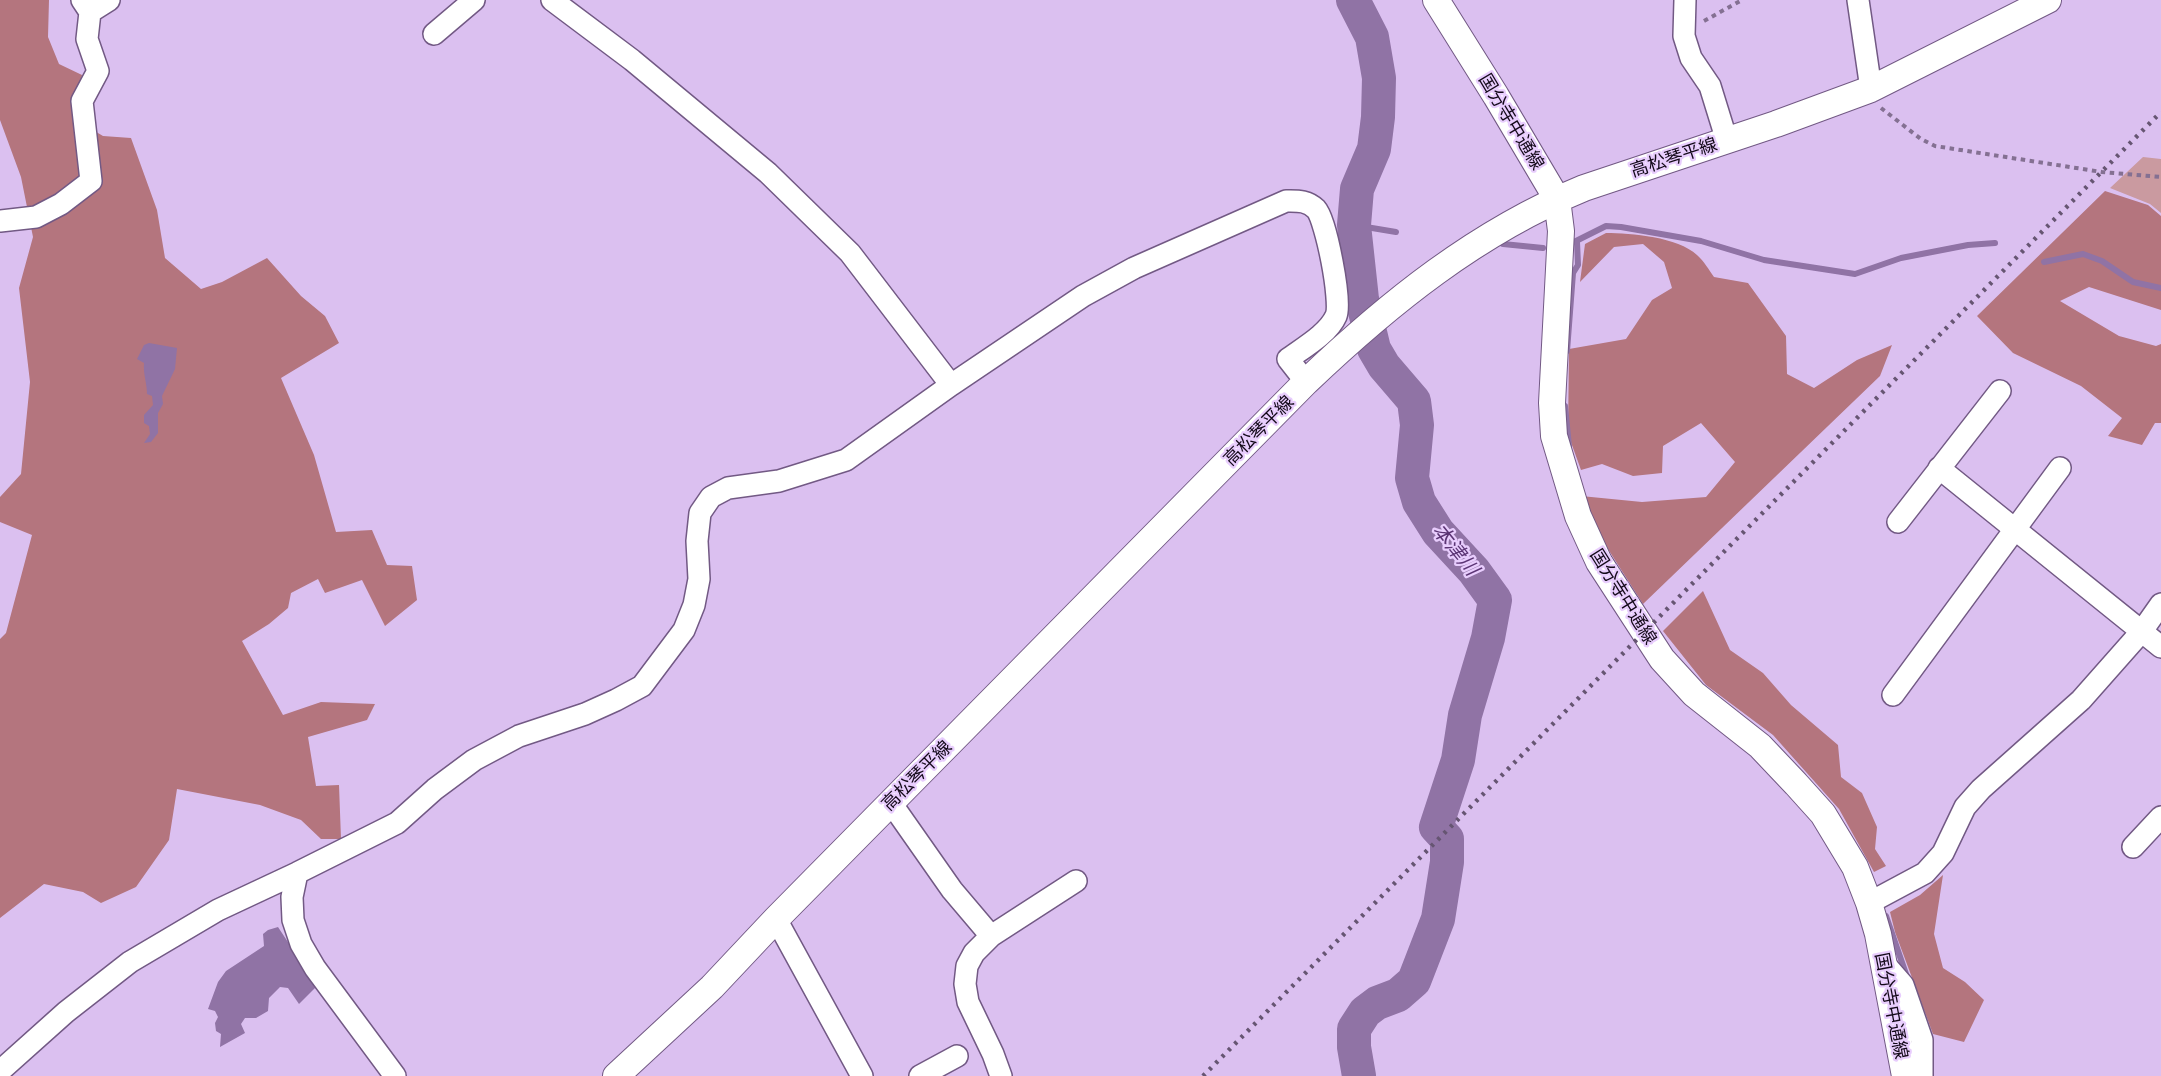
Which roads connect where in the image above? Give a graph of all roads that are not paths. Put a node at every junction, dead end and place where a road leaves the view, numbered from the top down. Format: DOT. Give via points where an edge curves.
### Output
graph roads {
  1 [pos="110,0"];
  2 [pos="474,0"];
  3 [pos="552,0"];
  4 [pos="1436,0"];
  5 [pos="1685,0"];
  6 [pos="1858,0"];
  7 [pos="2048,0"];
  8 [pos="86,6"];
  9 [pos="434,34"];
  10 [pos="1871,88"];
  11 [pos="1726,141"];
  12 [pos="1557,199"];
  13 [pos="0,221"];
  14 [pos="1306,382"];
  15 [pos="951,384"];
  16 [pos="2000,391"];
  17 [pos="1939,468"];
  18 [pos="2060,468"];
  19 [pos="1898,522"];
  20 [pos="2015,529"];
  21 [pos="2161,604"];
  22 [pos="2142,631"];
  23 [pos="2161,646"];
  24 [pos="1893,695"];
  25 [pos="891,803"];
  26 [pos="2161,817"];
  27 [pos="2133,847"];
  28 [pos="297,873"];
  29 [pos="1076,881"];
  30 [pos="1869,903"];
  31 [pos="776,919"];
  32 [pos="991,936"];
  33 [pos="1883,962"];
  34 [pos="957,1056"];
  35 [pos="0,1071"];
  36 [pos="923,1075"];
  37 [pos="395,1076"];
  38 [pos="616,1076"];
  39 [pos="862,1076"];
  40 [pos="1000,1076"];
  41 [pos="1905,1076"];
  42 [pos="1922,1076"];
  1 -- 8 [label="street"];
  2 -- 9 [label="street"];
  3 -- 15 [label="street" via="632,60 768,173 850,253"];
  4 -- 12 [label="main road, 国分寺中通線"];
  5 -- 11 [label="street" via="1684,36 1692,58 1710,86"];
  6 -- 10 [label="street"];
  7 -- 10 [label="main road, 高松琴平線"];
  8 -- 13 [label="street" via="87,39 98,71 82,101 91,181 36,217"];
  10 -- 11 [label="main road, 高松琴平線"];
  11 -- 12 [label="main road, 高松琴平線"];
  12 -- 14 [label="main road, 高松琴平線" via="1453,259 1386,309"];
  12 -- 30 [label="main road, 国分寺中通線" via="1561,231 1552,393 1554,436 1574,505 1599,562 1662,659 1694,694 1760,746 1823,814 1855,867"];
  14 -- 15 [label="street" via="1288,359 1329,327 1336,316 1338,301 1324,223 1316,209 1302,200 1286,201 1134,268 1083,296"];
  14 -- 25 [label="main road, 高松琴平線"];
  15 -- 28 [label="street" via="846,459 779,481 728,488 711,497 700,513 699,579 694,605 684,630 642,686 585,714 519,735 474,760 397,823"];
  16 -- 17 [label="street"];
  17 -- 19 [label="street"];
  17 -- 20 [label="street"];
  18 -- 20 [label="street"];
  20 -- 22 [label="street"];
  20 -- 24 [label="street"];
  21 -- 22 [label="street"];
  22 -- 23 [label="street"];
  22 -- 30 [label="street" via="2082,700 1981,789 1965,807 1943,853 1925,873"];
  25 -- 31 [label="main road, 高松琴平線"];
  25 -- 32 [label="street" via="952,890"];
  26 -- 27 [label="street"];
  28 -- 35 [label="street" via="218,910 130,962"];
  28 -- 37 [label="street" via="293,920 302,944 315,968"];
  29 -- 32 [label="street"];
  30 -- 33 [label="main road, 国分寺中通線"];
  31 -- 38 [label="main road, 高松琴平線" via="712,987"];
  31 -- 39 [label="street"];
  32 -- 40 [label="street" via="974,953 967,966 965,984 968,1002"];
  33 -- 41 [label="main road, 国分寺中通線"];
  33 -- 42 [label="street" via="1903,985 1922,1040"];
  34 -- 36 [label="street"];
}
